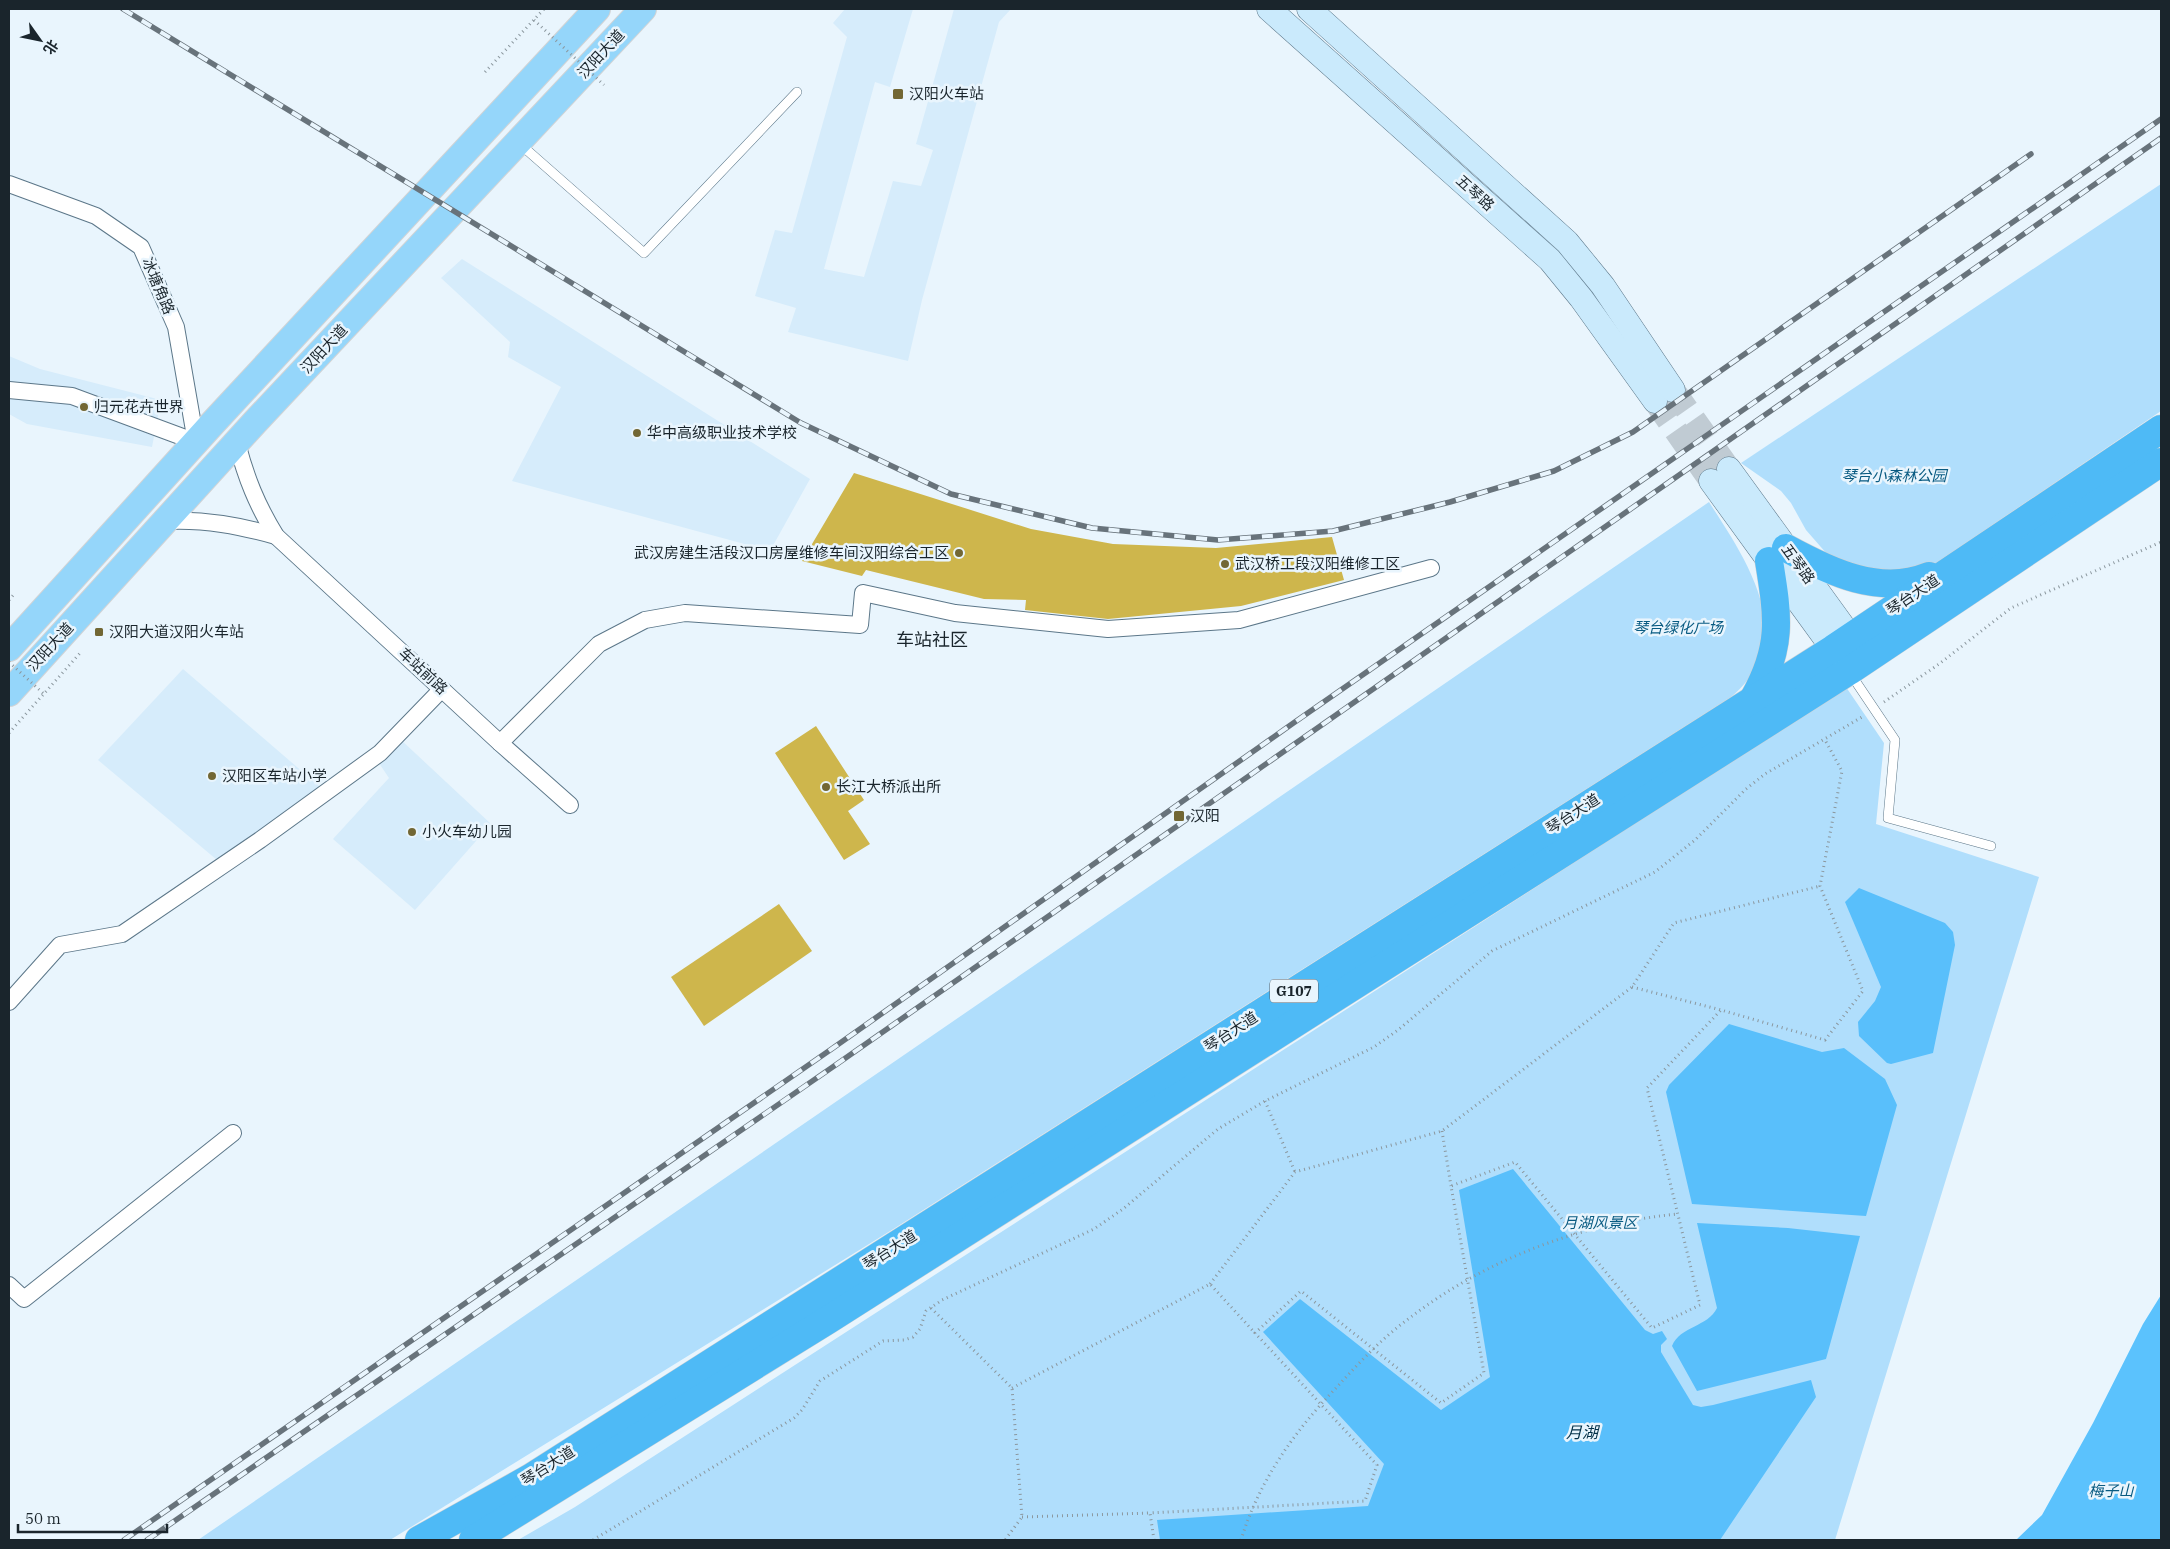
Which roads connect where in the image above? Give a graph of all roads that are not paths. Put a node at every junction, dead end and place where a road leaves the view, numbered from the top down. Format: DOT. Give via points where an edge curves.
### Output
graph roads {
  1 [pos="597,9"];
  2 [pos="643,9"];
  3 [pos="1269,9"];
  4 [pos="1309,9"];
  5 [pos="797,92"];
  6 [pos="518,142"];
  7 [pos="9,184"];
  8 [pos="9,390"];
  9 [pos="2161,429"];
  10 [pos="196,442"];
  11 [pos="237,443"];
  12 [pos="2161,462"];
  13 [pos="1720,475"];
  14 [pos="166,521"];
  15 [pos="276,536"];
  16 [pos="1777,554"];
  17 [pos="1957,566"];
  18 [pos="1431,568"];
  19 [pos="1842,643"];
  20 [pos="9,648"];
  21 [pos="1858,665"];
  22 [pos="442,689"];
  23 [pos="9,693"];
  24 [pos="1754,698"];
  25 [pos="500,743"];
  26 [pos="570,805"];
  27 [pos="1991,846"];
  28 [pos="9,1002"];
  29 [pos="233,1133"];
  30 [pos="9,1285"];
  31 [pos="419,1540"];
  32 [pos="473,1540"];
  1 -- 10 [label="main road, 汉阳大道"];
  2 -- 6 [label="main road, 汉阳大道"];
  3 -- 4 [label="main road, 五琴路" via="1550,260 1664,395 1592,271 1567,242"];
  5 -- 6 [label="lane" via="644,253"];
  6 -- 11 [label="main road, 汉阳大道"];
  7 -- 10 [label="street, 冰塘角路" via="96,216 141,246 176,327"];
  8 -- 10 [label="street" via="72,396"];
  9 -- 17 [label="highway, 琴台大道 / G107"];
  10 -- 20 [label="main road, 汉阳大道"];
  11 -- 14 [label="main road, 汉阳大道"];
  11 -- 15 [label="street" via="258,506"];
  12 -- 21 [label="highway, 琴台大道 / G107"];
  13 -- 16 [label="main road, 五琴路"];
  14 -- 15 [label="street" via="237,525"];
  14 -- 23 [label="main road, 汉阳大道"];
  15 -- 22 [label="street, 车站前路"];
  16 -- 17 [label="highway" via="1883,584 1906,583"];
  16 -- 19 [label="main road, 五琴路"];
  16 -- 24 [label="highway" via="1776,639 1770,667"];
  17 -- 19 [label="highway, 琴台大道 / G107"];
  18 -- 25 [label="street" via="1239,620 1108,629 955,613 863,593 860,625 685,613 645,620 599,644"];
  19 -- 21 [label="main road, 五琴路"];
  19 -- 24 [label="highway, 琴台大道 / G107"];
  21 -- 27 [label="lane" via="1874,709 1895,740 1888,818"];
  21 -- 32 [label="highway, 琴台大道 / G107" via="828,1320"];
  22 -- 25 [label="street, 车站前路"];
  22 -- 28 [label="street" via="380,754 122,934 60,945"];
  24 -- 31 [label="highway, 琴台大道 / G107" via="538,1472"];
  25 -- 26 [label="street, 车站前路"];
  29 -- 30 [label="street" via="24,1299"];
}
